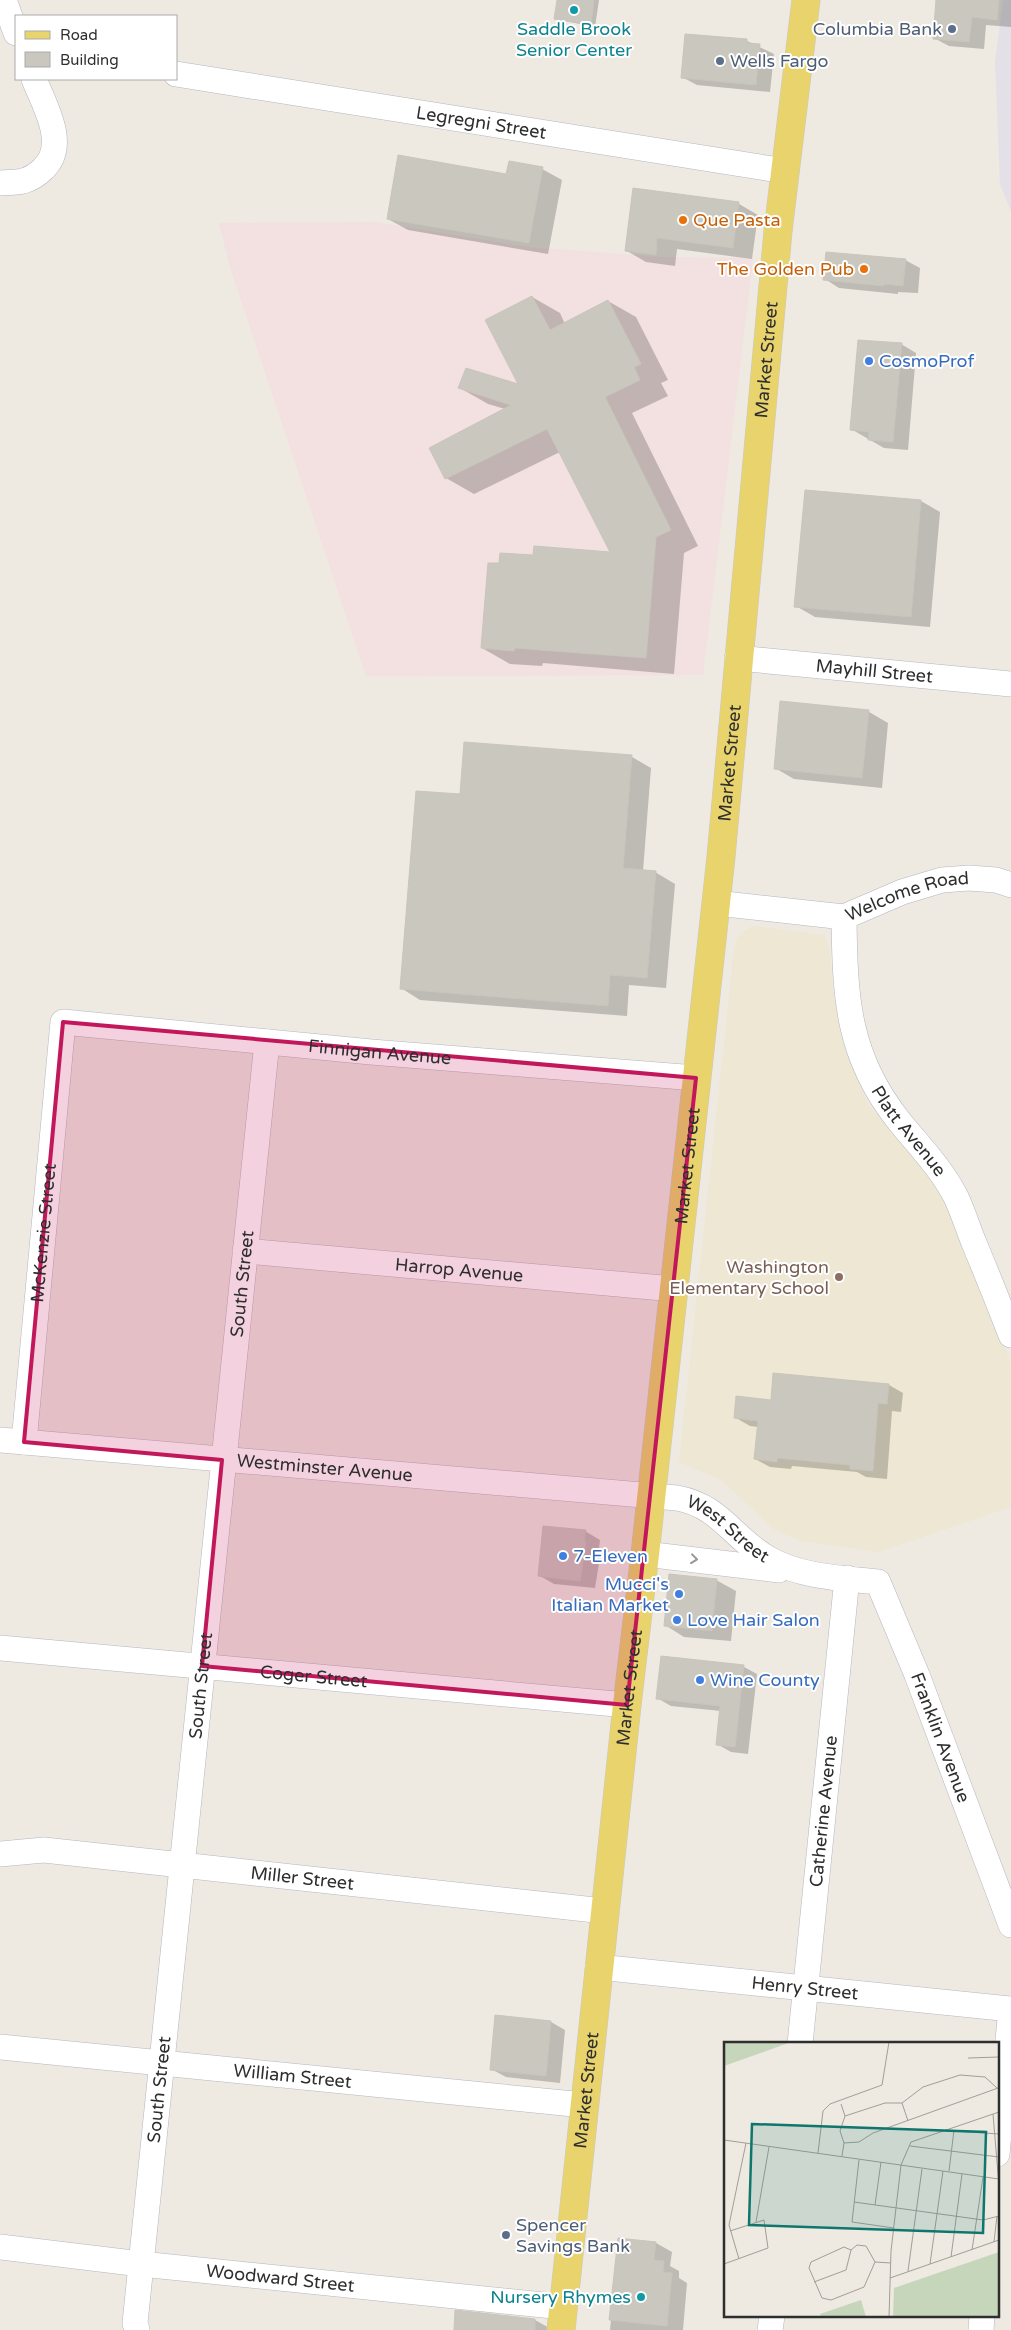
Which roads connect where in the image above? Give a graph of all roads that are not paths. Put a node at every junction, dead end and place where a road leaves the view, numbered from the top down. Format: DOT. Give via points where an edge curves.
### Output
graph roads {
  1 [pos="4,0"];
  2 [pos="806,0"];
  3 [pos="15,30"];
  4 [pos="178,74"];
  5 [pos="34,80"];
  6 [pos="785,170"];
  7 [pos="0,183"];
  8 [pos="738,658"];
  9 [pos="1011,684"];
  10 [pos="1011,885"];
  11 [pos="716,903"];
  12 [pos="844,917"];
  13 [pos="63,1022"];
  14 [pos="267,1042"];
  15 [pos="696,1078"];
  16 [pos="245,1251"];
  17 [pos="674,1289"];
  18 [pos="1011,1335"];
  19 [pos="12,1441"];
  20 [pos="222,1460"];
  21 [pos="651,1494"];
  22 [pos="645,1554"];
  23 [pos="802,1572"];
  24 [pos="847,1578"];
  25 [pos="0,1648"];
  26 [pos="202,1666"];
  27 [pos="627,1705"];
  28 [pos="0,1854"];
  29 [pos="182,1865"];
  30 [pos="604,1911"];
  31 [pos="1011,1925"];
  32 [pos="598,1968"];
  33 [pos="805,1989"];
  34 [pos="1011,2009"];
  35 [pos="800,2042"];
  36 [pos="0,2047"];
  37 [pos="162,2065"];
  38 [pos="584,2106"];
  39 [pos="998,2144"];
  40 [pos="0,2247"];
  41 [pos="142,2264"];
  42 [pos="562,2319"];
  43 [pos="137,2330"];
  1 -- 3 [label="street"];
  2 -- 6 [label="main road, Market Street"];
  4 -- 6 [label="street, Legregni Street"];
  5 -- 7 [label="street" via="54,131 54,153 48,165 36,176"];
  6 -- 8 [label="main road, Market Street"];
  8 -- 9 [label="street, Mayhill Street"];
  8 -- 11 [label="main road, Market Street"];
  10 -- 12 [label="street, Welcome Road" via="969,878 942,880 902,892"];
  11 -- 12 [label="street, Welcome Road"];
  11 -- 15 [label="main road, Market Street"];
  12 -- 18 [label="street, Platt Avenue" via="847,1000 854,1034 866,1067 882,1097 940,1170 957,1198"];
  13 -- 14 [label="street, Finnigan Avenue"];
  13 -- 19 [label="street, McKenzie Street"];
  14 -- 15 [label="street, Finnigan Avenue"];
  14 -- 16 [label="street, South Street"];
  15 -- 17 [label="main road, Market Street"];
  16 -- 17 [label="street, Harrop Avenue"];
  16 -- 20 [label="street, South Street"];
  17 -- 21 [label="main road, Market Street"];
  19 -- 20 [label="street, Westminster Avenue"];
  20 -- 21 [label="street, Westminster Avenue"];
  20 -- 26 [label="street, South Street"];
  21 -- 22 [label="main road, Market Street"];
  21 -- 23 [label="street, West Street" via="683,1499 704,1507 722,1518 759,1553"];
  22 -- 23 [label="street, West Street, one-way"];
  22 -- 27 [label="main road, Market Street"];
  23 -- 24 [label="street, West Street"];
  24 -- 31 [label="street, Franklin Avenue" via="878,1582 917,1675"];
  24 -- 33 [label="street, Catherine Avenue"];
  25 -- 26 [label="street, Coger Street"];
  26 -- 27 [label="street, Coger Street"];
  26 -- 29 [label="street, South Street"];
  27 -- 30 [label="main road, Market Street"];
  28 -- 29 [label="street, Miller Street" via="44,1850"];
  29 -- 30 [label="street, Miller Street"];
  29 -- 37 [label="street, South Street"];
  30 -- 32 [label="main road, Market Street"];
  32 -- 33 [label="street, Henry Street"];
  32 -- 38 [label="main road, Market Street"];
  33 -- 34 [label="street, Henry Street"];
  33 -- 35 [label="street, Catherine Avenue"];
  34 -- 39 [label="street"];
  36 -- 37 [label="street, William Street"];
  37 -- 38 [label="street, William Street"];
  37 -- 41 [label="street, South Street"];
  38 -- 42 [label="main road, Market Street"];
  40 -- 41 [label="street, Woodward Street"];
  41 -- 42 [label="street, Woodward Street"];
  41 -- 43 [label="street, South Street" via="135,2323"];
}
